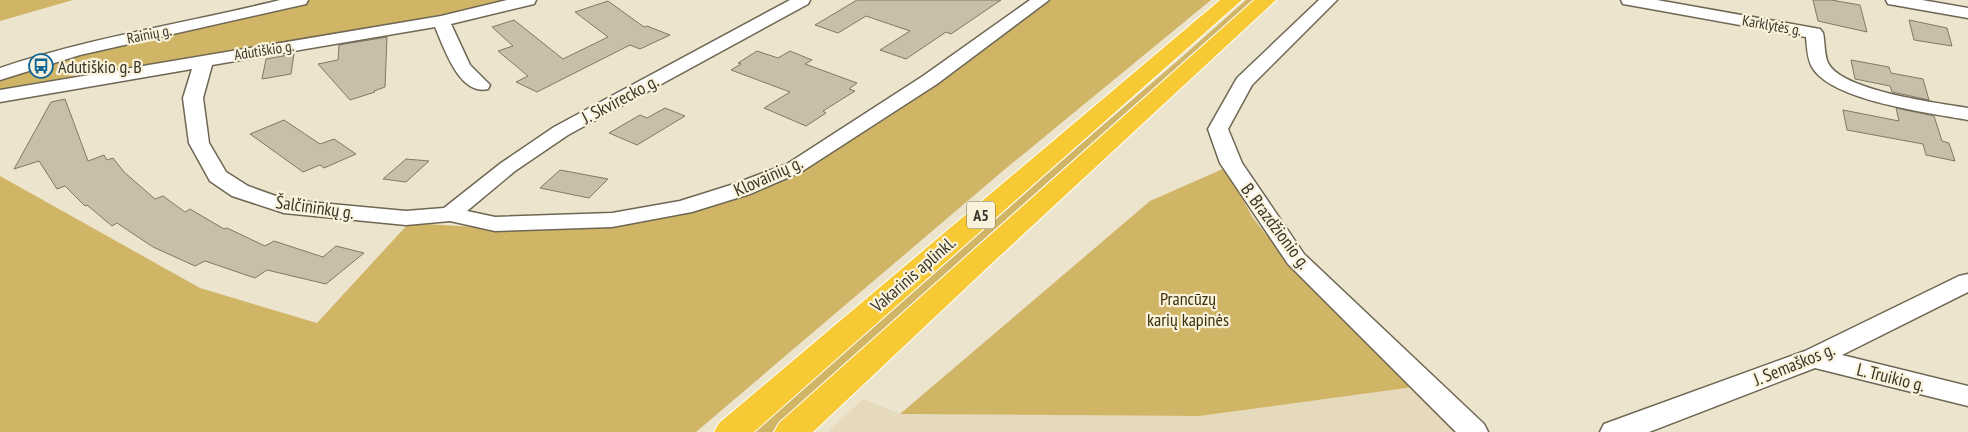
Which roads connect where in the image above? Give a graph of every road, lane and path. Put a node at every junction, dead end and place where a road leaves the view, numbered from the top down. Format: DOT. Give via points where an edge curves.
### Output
graph roads {
  1 [pos="300,0"];
  2 [pos="528,0"];
  3 [pos="802,0"];
  4 [pos="1041,0"];
  5 [pos="1232,0"];
  6 [pos="1266,0"];
  7 [pos="1329,0"];
  8 [pos="1629,0"];
  9 [pos="1894,0"];
  10 [pos="1968,13"];
  11 [pos="441,21"];
  12 [pos="204,60"];
  13 [pos="0,74"];
  14 [pos="481,85"];
  15 [pos="0,96"];
  16 [pos="1968,114"];
  17 [pos="450,214"];
  18 [pos="1968,282"];
  19 [pos="1814,358"];
  20 [pos="1968,396"];
  21 [pos="731,432"];
  22 [pos="791,432"];
  23 [pos="1474,432"];
  24 [pos="1614,432"];
  1 -- 13 [label="street, Rainių g." via="101,44"];
  2 -- 11 [label="street, Adutiškio g."];
  3 -- 17 [label="street, J. Skvirecko g." via="562,130 508,167"];
  4 -- 17 [label="street, Klovainių g." via="930,80 794,168 742,189 684,207 612,220 495,224"];
  5 -- 21 [label="highway, Vakarinis aplinkl. / A5"];
  6 -- 22 [label="highway, Vakarinis aplinkl. / A5"];
  7 -- 23 [label="street, B. Brazdžionio g." via="1244,82 1218,129 1231,164 1296,259"];
  8 -- 16 [label="street, Karklytės g." via="1814,33 1820,66 1832,78 1854,89"];
  9 -- 10 [label="street"];
  11 -- 12 [label="street, Adutiškio g."];
  11 -- 14 [label="street" via="462,68"];
  12 -- 15 [label="street, Adutiškio g."];
  12 -- 17 [label="street, Šalčininkų g." via="193,98 199,143 218,176 240,191 284,206 406,218"];
  18 -- 19 [label="street, J. Semaškos g."];
  19 -- 20 [label="street, L. Truikio g."];
  19 -- 24 [label="street, J. Semaškos g."];
}
